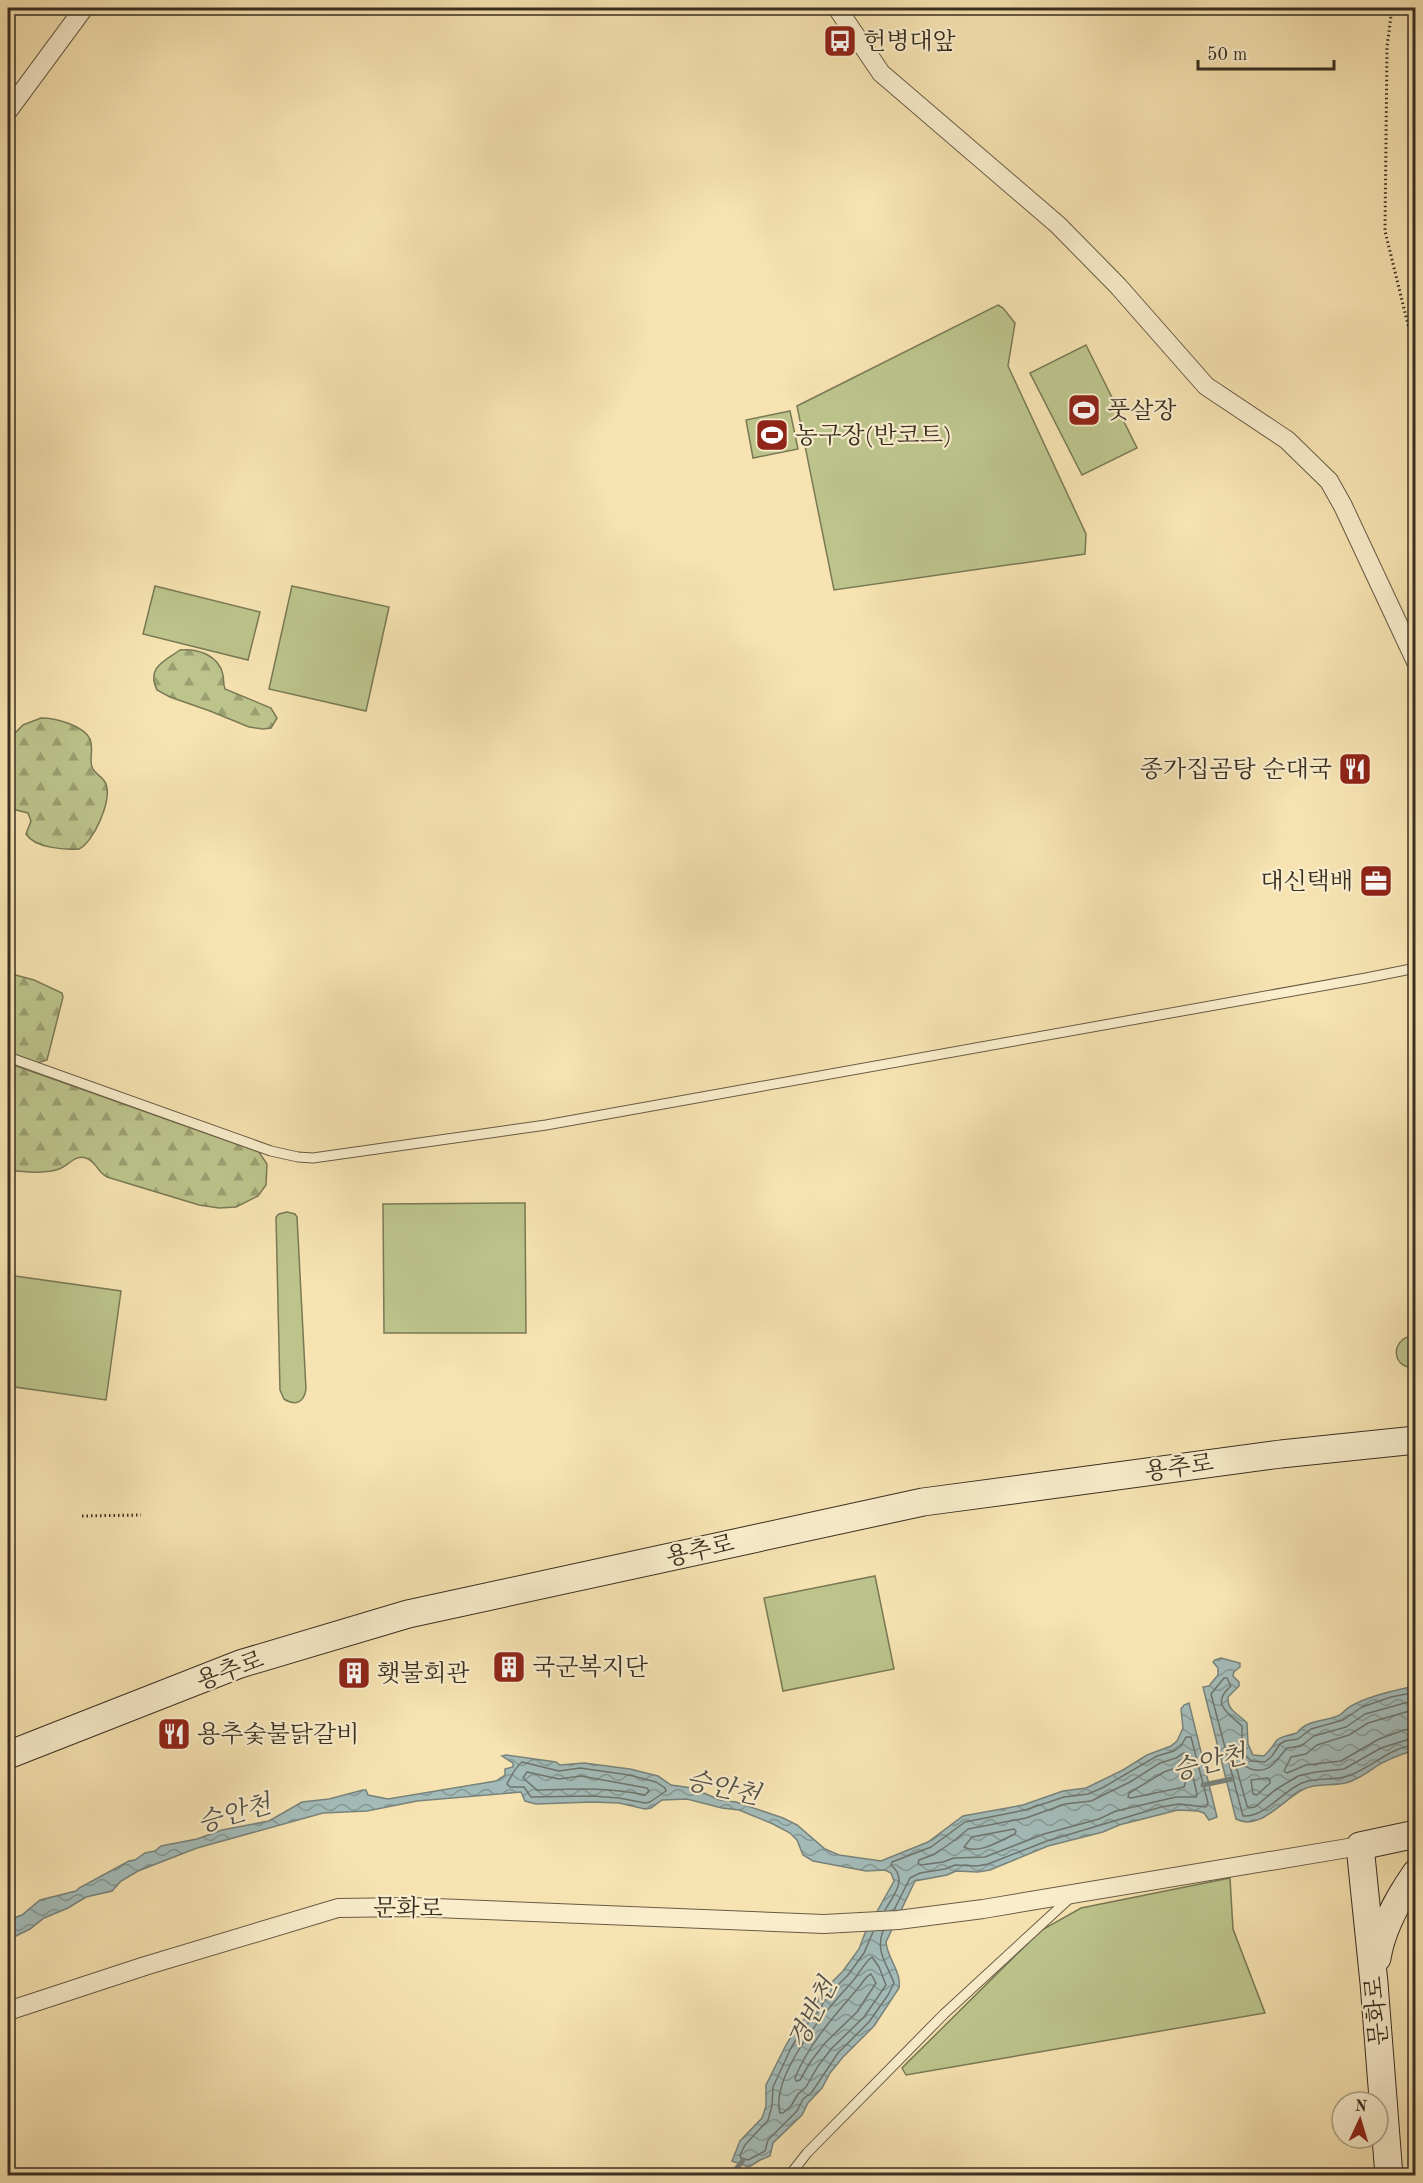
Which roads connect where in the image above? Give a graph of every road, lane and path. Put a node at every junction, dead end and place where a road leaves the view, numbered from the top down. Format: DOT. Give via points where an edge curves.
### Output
graph roads {
  1 [pos="84,8"];
  2 [pos="837,8"];
  3 [pos="1392,8"];
  4 [pos="8,111"];
  5 [pos="1416,344"];
  6 [pos="1416,662"];
  7 [pos="10,701"];
  8 [pos="8,715"];
  9 [pos="1416,968"];
  10 [pos="8,1057"];
  11 [pos="1416,1440"];
  12 [pos="141,1515"];
  13 [pos="82,1516"];
  14 [pos="8,1755"];
  15 [pos="1416,1834"];
  16 [pos="1360,1846"];
  17 [pos="1416,1872"];
  18 [pos="1074,1894"];
  19 [pos="1374,1983"];
  20 [pos="8,2010"];
  21 [pos="789,2175"];
  22 [pos="1389,2175"];
  1 -- 4 [label="street"];
  2 -- 6 [label="street" via="881,74 1058,225 1206,386 1287,440 1329,480"];
  3 -- 5 [label="path" via="1387,47 1385,231"];
  7 -- 8 [label="path"];
  9 -- 10 [label="lane" via="546,1125 313,1158 271,1151"];
  11 -- 14 [label="street, 용추로" via="923,1502 408,1614 240,1664"];
  12 -- 13 [label="path"];
  15 -- 16 [label="street"];
  16 -- 18 [label="street"];
  16 -- 19 [label="street, 문화로"];
  17 -- 19 [label="street" via="1388,1921 1377,1955"];
  18 -- 20 [label="street, 문화로" via="898,1920 824,1924 410,1907 338,1908"];
  18 -- 21 [label="lane" via="944,2014"];
  19 -- 22 [label="street, 문화로"];
}
